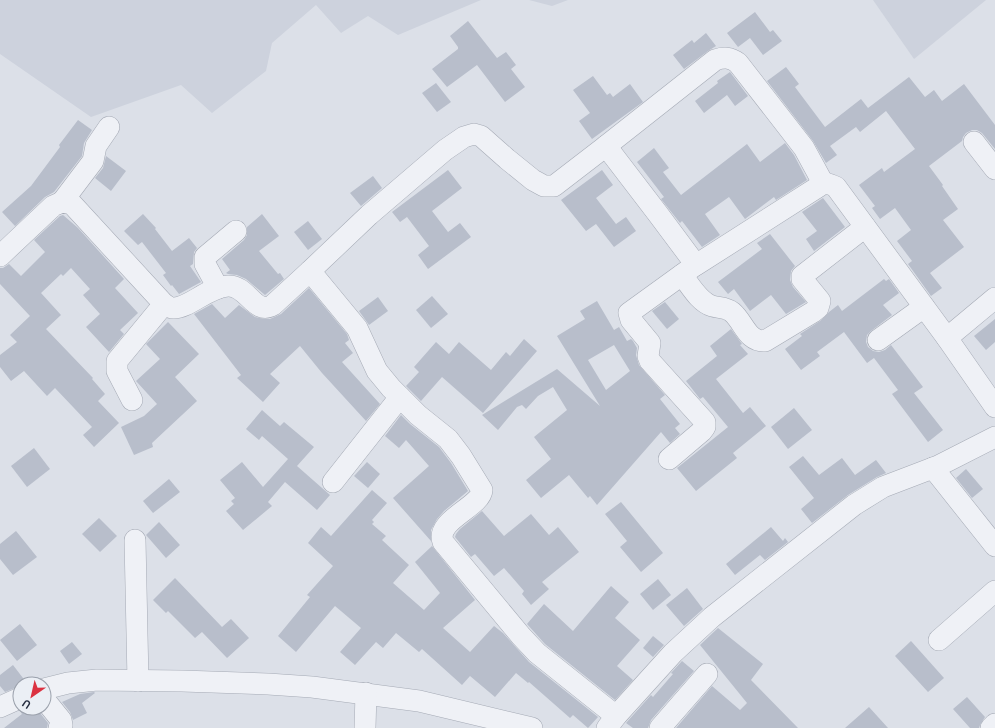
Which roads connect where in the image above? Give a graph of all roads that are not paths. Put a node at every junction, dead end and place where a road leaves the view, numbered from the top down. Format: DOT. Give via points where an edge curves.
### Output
graph roads {
  1 [pos="108,127"];
  2 [pos="974,142"];
  3 [pos="606,146"];
  4 [pos="995,169"];
  5 [pos="823,183"];
  6 [pos="62,202"];
  7 [pos="865,227"];
  8 [pos="236,232"];
  9 [pos="0,256"];
  10 [pos="689,270"];
  11 [pos="310,271"];
  12 [pos="218,288"];
  13 [pos="995,298"];
  14 [pos="164,304"];
  15 [pos="924,307"];
  16 [pos="947,338"];
  17 [pos="878,340"];
  18 [pos="400,397"];
  19 [pos="132,400"];
  20 [pos="995,407"];
  21 [pos="995,437"];
  22 [pos="669,459"];
  23 [pos="933,468"];
  24 [pos="333,482"];
  25 [pos="135,540"];
  26 [pos="995,546"];
  27 [pos="995,590"];
  28 [pos="939,640"];
  29 [pos="707,674"];
  30 [pos="138,681"];
  31 [pos="52,687"];
  32 [pos="366,693"];
  33 [pos="12,702"];
  34 [pos="0,707"];
  35 [pos="52,709"];
  36 [pos="612,722"];
  37 [pos="995,724"];
  38 [pos="59,728"];
  39 [pos="365,728"];
  40 [pos="532,728"];
  41 [pos="660,728"];
  42 [pos="991,728"];
  1 -- 6 [label="street" via="96,146 93,161"];
  2 -- 4 [label="street"];
  3 -- 5 [label="street" via="715,60 723,57 738,63 804,148"];
  3 -- 10 [label="street" via="658,214"];
  3 -- 11 [label="street" via="554,186 544,186 521,171 481,136 474,134 464,137 445,150 369,215"];
  5 -- 7 [label="street" via="836,187"];
  5 -- 10 [label="street"];
  6 -- 9 [label="street" via="53,206"];
  6 -- 14 [label="street" via="72,204"];
  7 -- 10 [label="street" via="802,276 820,301 818,308 765,341 758,341 750,336 735,314 727,308 704,302"];
  7 -- 15 [label="street"];
  8 -- 12 [label="street" via="205,257 205,264"];
  10 -- 22 [label="street" via="632,310 629,315 630,320 650,343 650,361 705,422 702,431"];
  11 -- 12 [label="street" via="268,308 261,307 236,287"];
  11 -- 18 [label="street" via="357,328 377,371"];
  12 -- 14 [label="street" via="181,307 174,308"];
  13 -- 16 [label="street"];
  14 -- 19 [label="street" via="117,361 117,371"];
  15 -- 16 [label="street"];
  15 -- 17 [label="street"];
  16 -- 20 [label="street"];
  18 -- 24 [label="street"];
  18 -- 36 [label="street" via="448,439 482,490 482,494 444,529 443,542 521,636"];
  21 -- 23 [label="street"];
  23 -- 26 [label="street"];
  23 -- 36 [label="street" via="883,487 854,505 712,617 673,653"];
  25 -- 30 [label="street"];
  27 -- 28 [label="street"];
  29 -- 41 [label="street"];
  30 -- 31 [label="street" via="97,680"];
  30 -- 32 [label="street" via="268,684"];
  32 -- 39 [label="street"];
  32 -- 40 [label="street" via="419,701"];
  33 -- 34 [label="street"];
  35 -- 38 [label="street" via="61,720 62,725"];
  37 -- 42 [label="street"];
}
